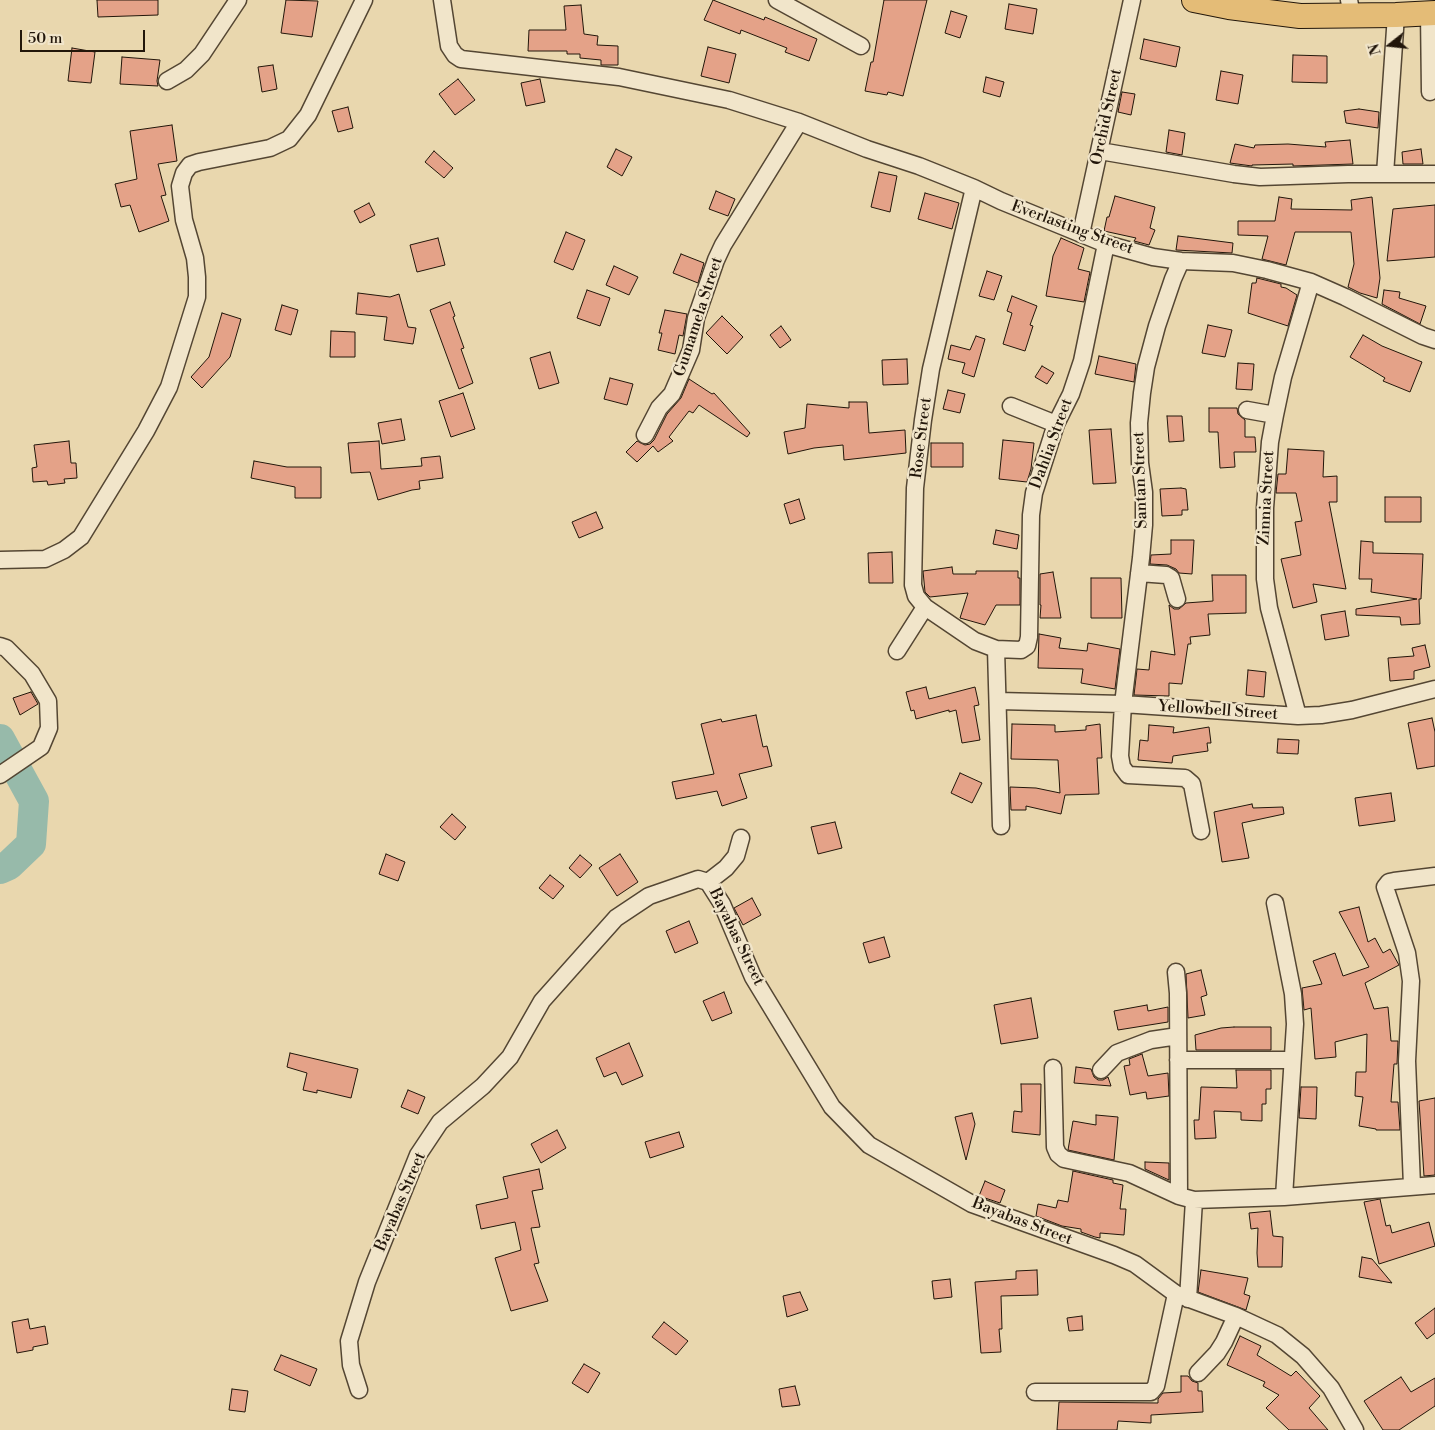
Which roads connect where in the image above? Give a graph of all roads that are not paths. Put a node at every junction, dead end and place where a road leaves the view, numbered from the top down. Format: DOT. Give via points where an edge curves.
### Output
graph roads {
  1 [pos="238,0"];
  2 [pos="364,0"];
  3 [pos="442,0"];
  4 [pos="778,0"];
  5 [pos="1132,0"];
  6 [pos="1194,0"];
  7 [pos="1351,8"];
  8 [pos="1432,13"];
  9 [pos="1396,15"];
  10 [pos="861,46"];
  11 [pos="167,82"];
  12 [pos="1430,92"];
  13 [pos="799,122"];
  14 [pos="1100,151"];
  15 [pos="1385,174"];
  16 [pos="1435,174"];
  17 [pos="974,188"];
  18 [pos="1082,234"];
  19 [pos="1106,244"];
  20 [pos="1181,261"];
  21 [pos="1311,282"];
  22 [pos="1435,340"];
  23 [pos="1011,406"];
  24 [pos="1247,410"];
  25 [pos="1275,415"];
  26 [pos="1056,424"];
  27 [pos="645,435"];
  28 [pos="0,560"];
  29 [pos="1139,573"];
  30 [pos="1177,599"];
  31 [pos="926,607"];
  32 [pos="0,646"];
  33 [pos="996,649"];
  34 [pos="897,651"];
  35 [pos="1435,690"];
  36 [pos="998,701"];
  37 [pos="1123,704"];
  38 [pos="1298,716"];
  39 [pos="0,775"];
  40 [pos="1001,826"];
  41 [pos="1200,831"];
  42 [pos="741,838"];
  43 [pos="1435,876"];
  44 [pos="708,882"];
  45 [pos="1275,903"];
  46 [pos="1176,972"];
  47 [pos="1178,1036"];
  48 [pos="1178,1060"];
  49 [pos="1292,1060"];
  50 [pos="1053,1068"];
  51 [pos="1101,1070"];
  52 [pos="1435,1185"];
  53 [pos="1412,1186"];
  54 [pos="1284,1197"];
  55 [pos="1187,1198"];
  56 [pos="1182,1296"];
  57 [pos="1236,1316"];
  58 [pos="1198,1373"];
  59 [pos="359,1390"];
  60 [pos="1036,1392"];
  61 [pos="1355,1430"];
  1 -- 11 [label="street" via="202,54"];
  2 -- 28 [label="street" via="308,115 289,139 270,148 199,162 190,165 184,173 180,186 184,220 195,258 197,297 169,387 81,537 45,559"];
  3 -- 13 [label="street, Everlasting Street" via="449,46 461,59 619,77 729,100"];
  4 -- 10 [label="street"];
  5 -- 14 [label="street, Orchid Street"];
  6 -- 7 [label="highway" via="1300,16"];
  7 -- 9 [label="highway"];
  8 -- 9 [label="highway"];
  8 -- 12 [label="street"];
  9 -- 15 [label="street"];
  13 -- 17 [label="street, Everlasting Street"];
  13 -- 27 [label="street, Gumamela Street" via="723,245 696,318 691,350 672,394 659,408"];
  14 -- 15 [label="street" via="1260,177"];
  14 -- 18 [label="street, Orchid Street"];
  15 -- 16 [label="street"];
  17 -- 18 [label="street, Everlasting Street"];
  17 -- 31 [label="street, Rose Street" via="931,368 915,488 913,585 916,596"];
  18 -- 19 [label="street, Everlasting Street"];
  19 -- 20 [label="street, Everlasting Street"];
  19 -- 26 [label="street, Dahlia Street" via="1082,361"];
  20 -- 21 [label="street, Everlasting Street" via="1233,264"];
  20 -- 29 [label="street, Santan Street" via="1157,326 1142,393 1139,423 1144,525"];
  21 -- 22 [label="street, Everlasting Street"];
  21 -- 25 [label="street, Zinnia Street"];
  23 -- 26 [label="street"];
  24 -- 25 [label="street"];
  25 -- 38 [label="street, Zinnia Street" via="1265,508 1264,579"];
  26 -- 33 [label="street, Dahlia Street" via="1034,493 1031,515 1027,646 1021,650"];
  29 -- 30 [label="street" via="1172,578"];
  29 -- 37 [label="street, Santan Street"];
  31 -- 33 [label="street, Rose Street" via="967,636"];
  31 -- 34 [label="street"];
  32 -- 39 [label="street" via="32,674 48,701 49,728 42,747"];
  33 -- 36 [label="street"];
  35 -- 38 [label="street, Yellowbell Street" via="1352,710"];
  36 -- 37 [label="street, Yellowbell Street"];
  36 -- 40 [label="street"];
  37 -- 38 [label="street, Yellowbell Street"];
  37 -- 41 [label="street, Santan Street" via="1122,767 1128,775 1185,778 1192,784"];
  42 -- 44 [label="street" via="736,856"];
  43 -- 53 [label="street" via="1389,882 1386,887 1411,981 1407,1061"];
  44 -- 56 [label="street, Bayabas Street" via="722,904 754,976 832,1108 868,1145 972,1204 1135,1264"];
  44 -- 59 [label="street, Bayabas Street" via="698,879 649,896 616,918 542,1001 510,1057 483,1086 440,1122 418,1155 367,1282 349,1341 351,1365"];
  45 -- 49 [label="street" via="1293,994"];
  46 -- 47 [label="street"];
  47 -- 48 [label="street"];
  47 -- 51 [label="street" via="1151,1040 1117,1053"];
  48 -- 49 [label="street"];
  48 -- 55 [label="street"];
  49 -- 54 [label="street"];
  50 -- 55 [label="street" via="1055,1147 1058,1154 1064,1159 1129,1173"];
  52 -- 53 [label="street"];
  53 -- 54 [label="street"];
  54 -- 55 [label="street"];
  55 -- 56 [label="street"];
  56 -- 57 [label="street, Bayabas Street"];
  56 -- 60 [label="street" via="1156,1386 1151,1392"];
  57 -- 58 [label="street" via="1217,1353"];
  57 -- 61 [label="street, Bayabas Street" via="1277,1335 1303,1356 1331,1388"];
}
